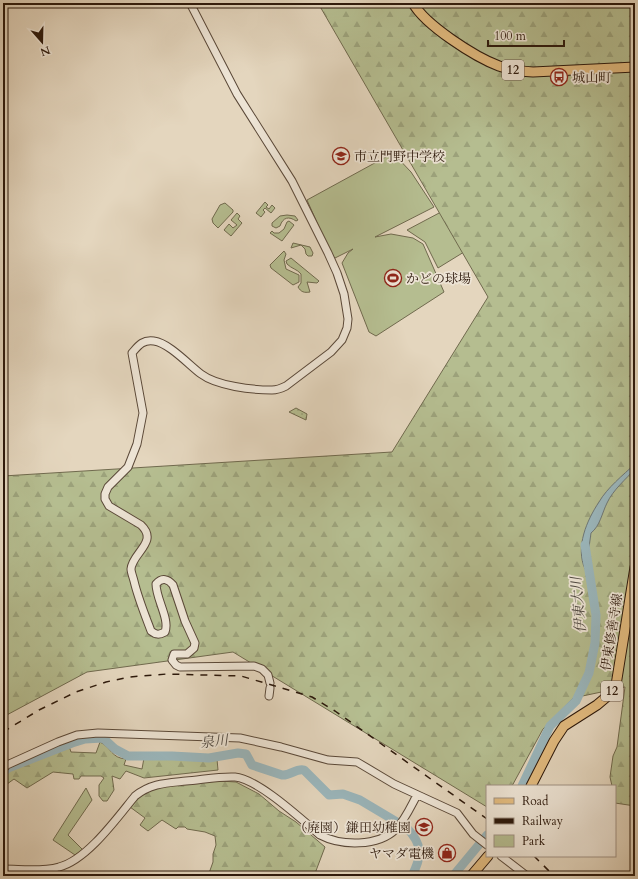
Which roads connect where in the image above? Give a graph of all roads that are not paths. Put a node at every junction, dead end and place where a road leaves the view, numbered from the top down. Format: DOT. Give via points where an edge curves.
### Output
graph roads {
  1 [pos="190,3"];
  2 [pos="413,3"];
  3 [pos="635,67"];
  4 [pos="635,567"];
  5 [pos="269,696"];
  6 [pos="3,769"];
  7 [pos="532,785"];
  8 [pos="417,795"];
  9 [pos="486,844"];
  10 [pos="487,857"];
  11 [pos="502,857"];
  12 [pos="3,869"];
  13 [pos="523,875"];
  14 [pos="471,876"];
  1 -- 5 [label="street" via="237,94 292,181 328,253 344,294 347,328 342,340 331,352 286,386 272,390 243,388 215,382 160,342 147,340 141,343 132,353 143,413 137,444 128,467 108,487 105,499 109,506 141,525 147,534 146,542 131,569 151,631 156,635 165,632 167,626 156,584 166,579 173,585 195,643 194,648 187,654 174,654 172,660 176,665 254,666 268,675"];
  2 -- 3 [label="main road, 12" via="427,20 448,37 500,67 533,72"];
  4 -- 7 [label="main road, 伊東修善寺線 / 12" via="616,685 597,705 564,726"];
  6 -- 8 [label="street" via="77,735 240,738 328,760 357,762"];
  8 -- 9 [label="street" via="457,813 473,834"];
  8 -- 12 [label="street" via="402,822 392,832 370,841 353,842 327,839 247,780 235,777 166,784 144,789 135,796 89,848 66,865 48,869"];
  10 -- 14 [label="main road"];
  11 -- 13 [label="street"];
}
